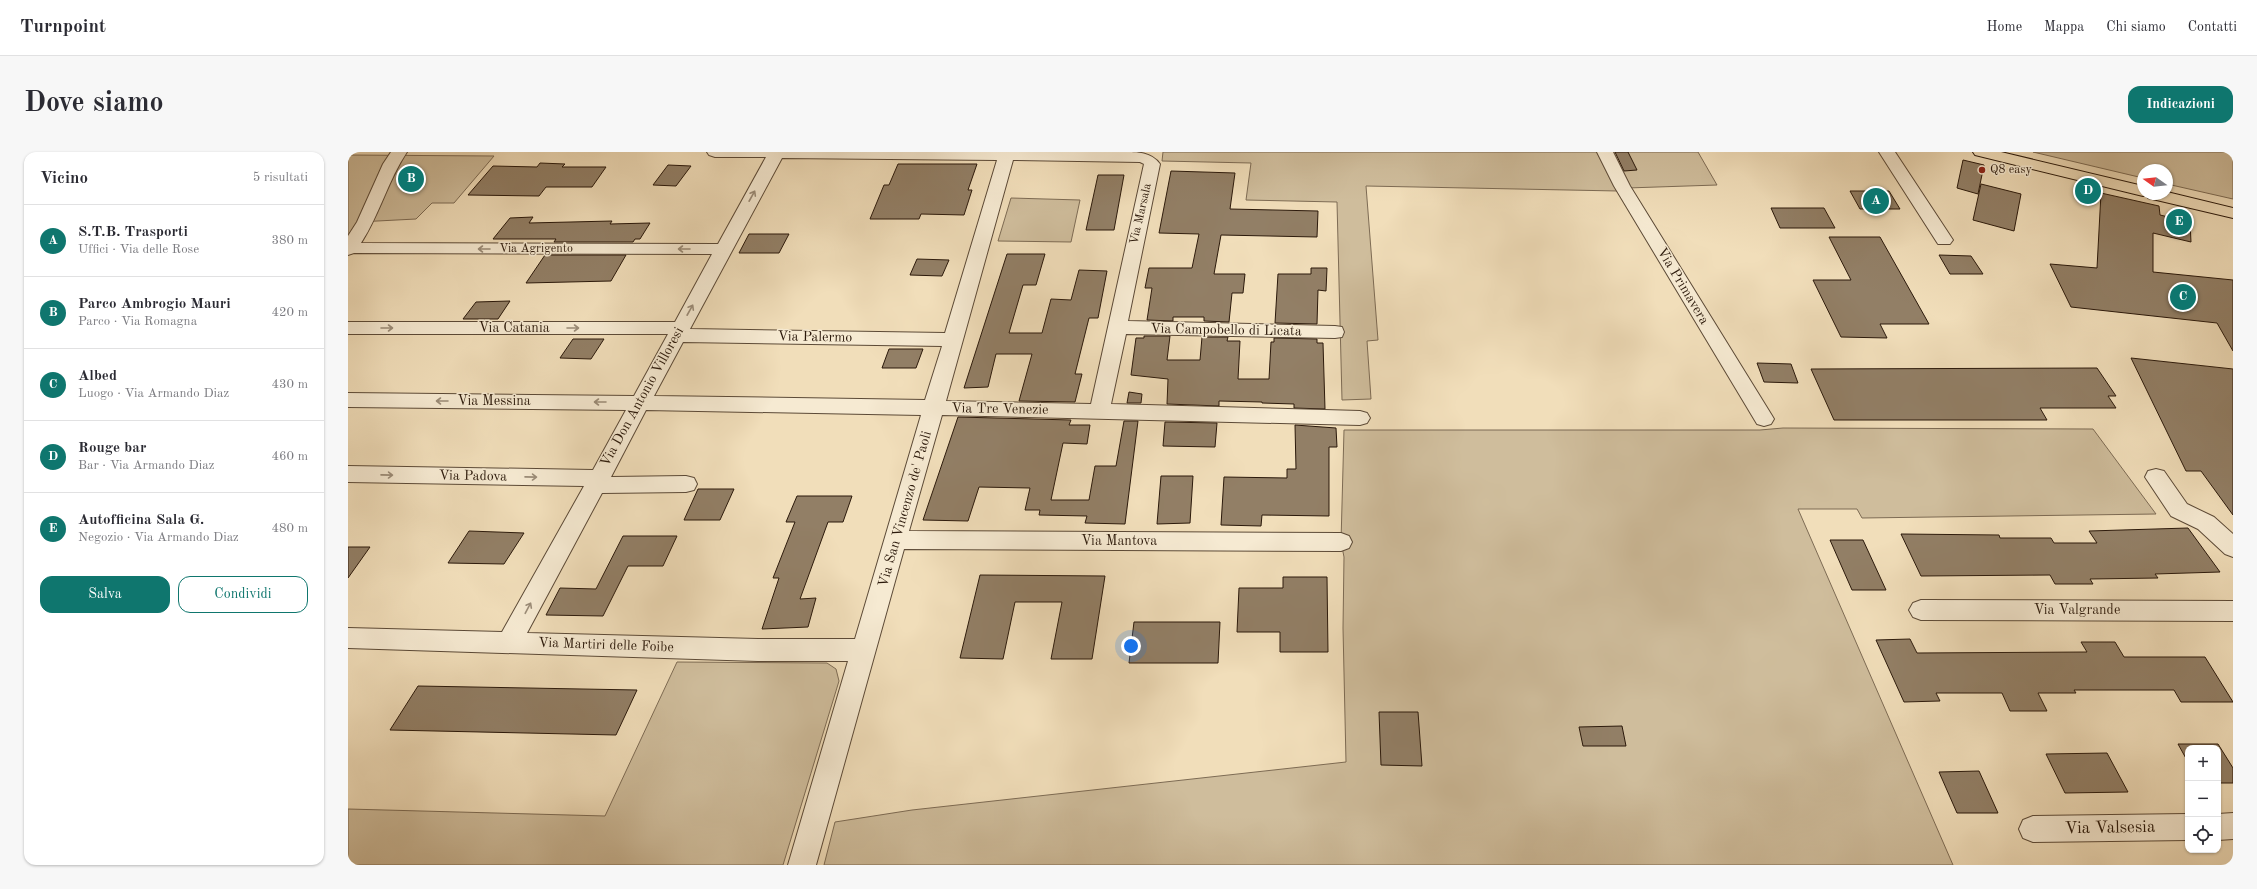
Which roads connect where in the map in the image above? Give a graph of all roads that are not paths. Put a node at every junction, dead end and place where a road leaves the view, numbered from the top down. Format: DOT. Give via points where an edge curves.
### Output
graph roads {
  1 [pos="399,152"];
  2 [pos="715,152"];
  3 [pos="776,152"];
  4 [pos="1605,152"];
  5 [pos="1887,152"];
  6 [pos="1981,152"];
  7 [pos="1007,154"];
  8 [pos="2137,191"];
  9 [pos="2173,199"];
  10 [pos="2233,213"];
  11 [pos="1944,240"];
  12 [pos="349,249"];
  13 [pos="723,249"];
  14 [pos="1117,327"];
  15 [pos="348,328"];
  16 [pos="679,332"];
  17 [pos="1335,332"];
  18 [pos="953,340"];
  19 [pos="348,400"];
  20 [pos="639,402"];
  21 [pos="933,408"];
  22 [pos="1100,410"];
  23 [pos="1360,418"];
  24 [pos="1764,419"];
  25 [pos="348,474"];
  26 [pos="2156,476"];
  27 [pos="596,481"];
  28 [pos="686,484"];
  29 [pos="897,540"];
  30 [pos="1341,542"];
  31 [pos="2233,548"];
  32 [pos="1921,610"];
  33 [pos="2233,611"];
  34 [pos="348,638"];
  35 [pos="509,643"];
  36 [pos="864,650"];
  37 [pos="2233,826"];
  38 [pos="2185,827"];
  39 [pos="2221,827"];
  40 [pos="2033,829"];
  41 [pos="802,865"];
  1 -- 12 [label="street" via="391,164 366,222"];
  2 -- 3 [label="street"];
  3 -- 7 [label="street"];
  13 -- 3 [label="street, Via Don Antonio Villoresi, one-way"];
  4 -- 24 [label="street, Via Primavera" via="1622,186"];
  5 -- 11 [label="street"];
  6 -- 8 [label="main road"];
  7 -- 14 [label="street, Via Marsala" via="1140,157 1148,159 1152,164"];
  7 -- 18 [label="street, Via San Vincenzo de' Paoli"];
  9 -- 10 [label="main road"];
  13 -- 12 [label="street, Via Agrigento, one-way"];
  16 -- 13 [label="street, Via Don Antonio Villoresi, one-way"];
  14 -- 17 [label="street, Via Campobello di Licata"];
  14 -- 22 [label="street, Via Marsala"];
  15 -- 16 [label="street, Via Catania, one-way"];
  16 -- 18 [label="street, Via Palermo"];
  16 -- 20 [label="street, Via Don Antonio Villoresi"];
  18 -- 21 [label="street, Via San Vincenzo de' Paoli"];
  20 -- 19 [label="street, Via Messina, one-way"];
  20 -- 21 [label="street, Via Tre Venezie"];
  20 -- 27 [label="street, Via Don Antonio Villoresi"];
  21 -- 22 [label="street, Via Tre Venezie"];
  21 -- 29 [label="street, Via San Vincenzo de' Paoli"];
  22 -- 23 [label="street, Via Tre Venezie"];
  25 -- 27 [label="street, Via Padova, one-way"];
  26 -- 31 [label="street" via="2179,510 2206,523"];
  27 -- 28 [label="street, Via Padova"];
  35 -- 27 [label="street, Via Don Antonio Villoresi, one-way"];
  29 -- 30 [label="street, Via Mantova"];
  29 -- 36 [label="street, Via San Vincenzo de' Paoli"];
  32 -- 33 [label="street, Via Valgrande"];
  34 -- 35 [label="street, Via Martiri delle Foibe"];
  35 -- 36 [label="street, Via Martiri delle Foibe" via="758,650"];
  36 -- 41 [label="street, Via San Vincenzo de' Paoli"];
  37 -- 39 [label="street"];
  38 -- 40 [label="street, Via Valsesia"];
}
